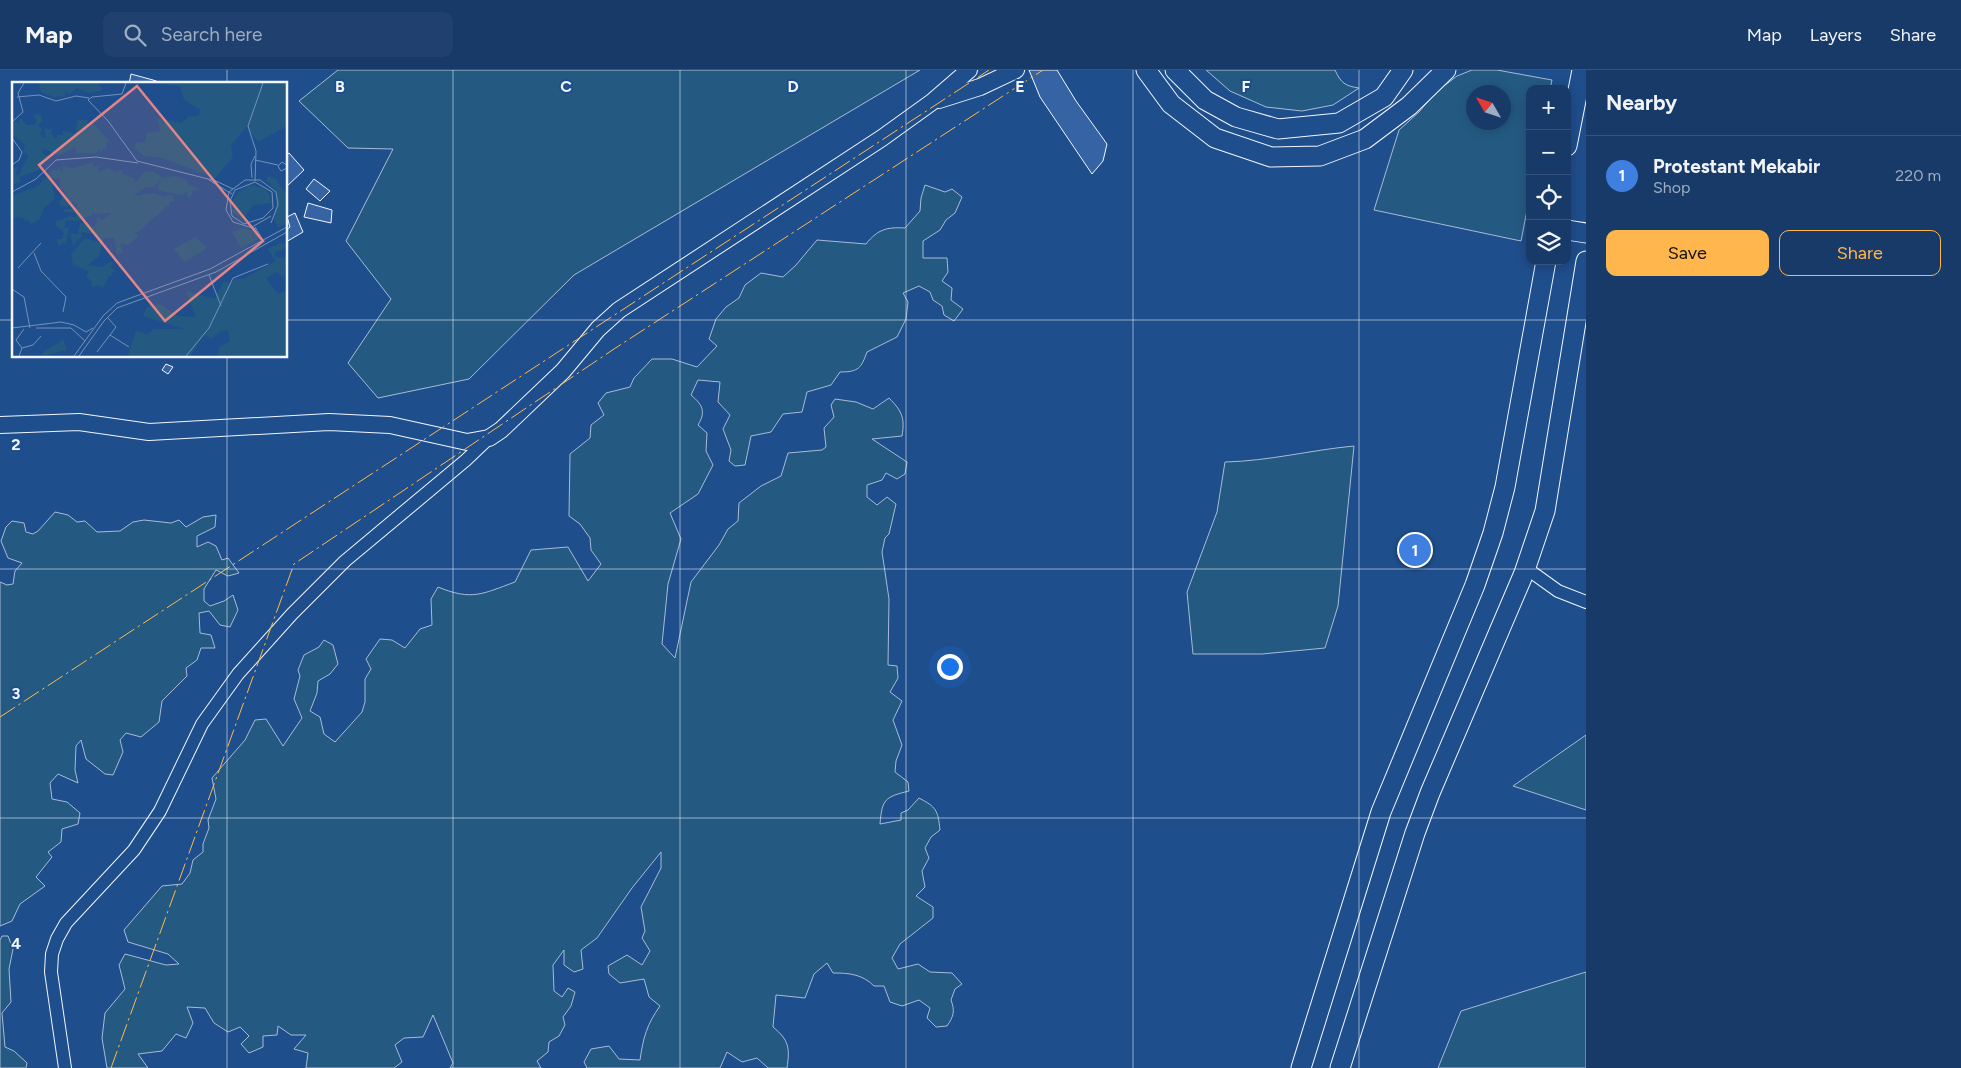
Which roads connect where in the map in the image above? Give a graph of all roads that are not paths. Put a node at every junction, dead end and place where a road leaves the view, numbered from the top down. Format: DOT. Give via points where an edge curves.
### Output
graph roads {
  1 [pos="969,70"];
  2 [pos="1016,70"];
  3 [pos="1146,70"];
  4 [pos="1175,70"];
  5 [pos="1404,70"];
  6 [pos="1582,70"];
  7 [pos="1439,74"];
  8 [pos="932,102"];
  9 [pos="1570,130"];
  10 [pos="1571,231"];
  11 [pos="1586,233"];
  12 [pos="1586,261"];
  13 [pos="1545,265"];
  14 [pos="0,425"];
  15 [pos="489,438"];
  16 [pos="1526,568"];
  17 [pos="1586,602"];
  18 [pos="65,1068"];
  19 [pos="1301,1068"];
  20 [pos="1340,1068"];
  1 -- 8 [label="street"];
  2 -- 8 [label="street" via="980,87"];
  3 -- 7 [label="main road" via="1171,104 1215,138 1270,157 1320,156 1366,139 1409,106"];
  4 -- 5 [label="main road" via="1205,100 1236,117 1278,129 1340,123 1384,97"];
  6 -- 9 [label="main road"];
  8 -- 15 [label="street" via="619,310 598,329 563,372"];
  10 -- 11 [label="main road"];
  12 -- 16 [label="main road" via="1550,486"];
  13 -- 19 [label="main road" via="1505,487 1493,533 1475,586 1381,812"];
  14 -- 15 [label="street" via="79,422 149,432 329,422 390,425 467,442"];
  15 -- 18 [label="street" via="345,561 238,674 202,724 160,811 134,850 66,923 52,954 51,972"];
  16 -- 17 [label="street" via="1558,591"];
  16 -- 20 [label="main road" via="1415,833"];
}
